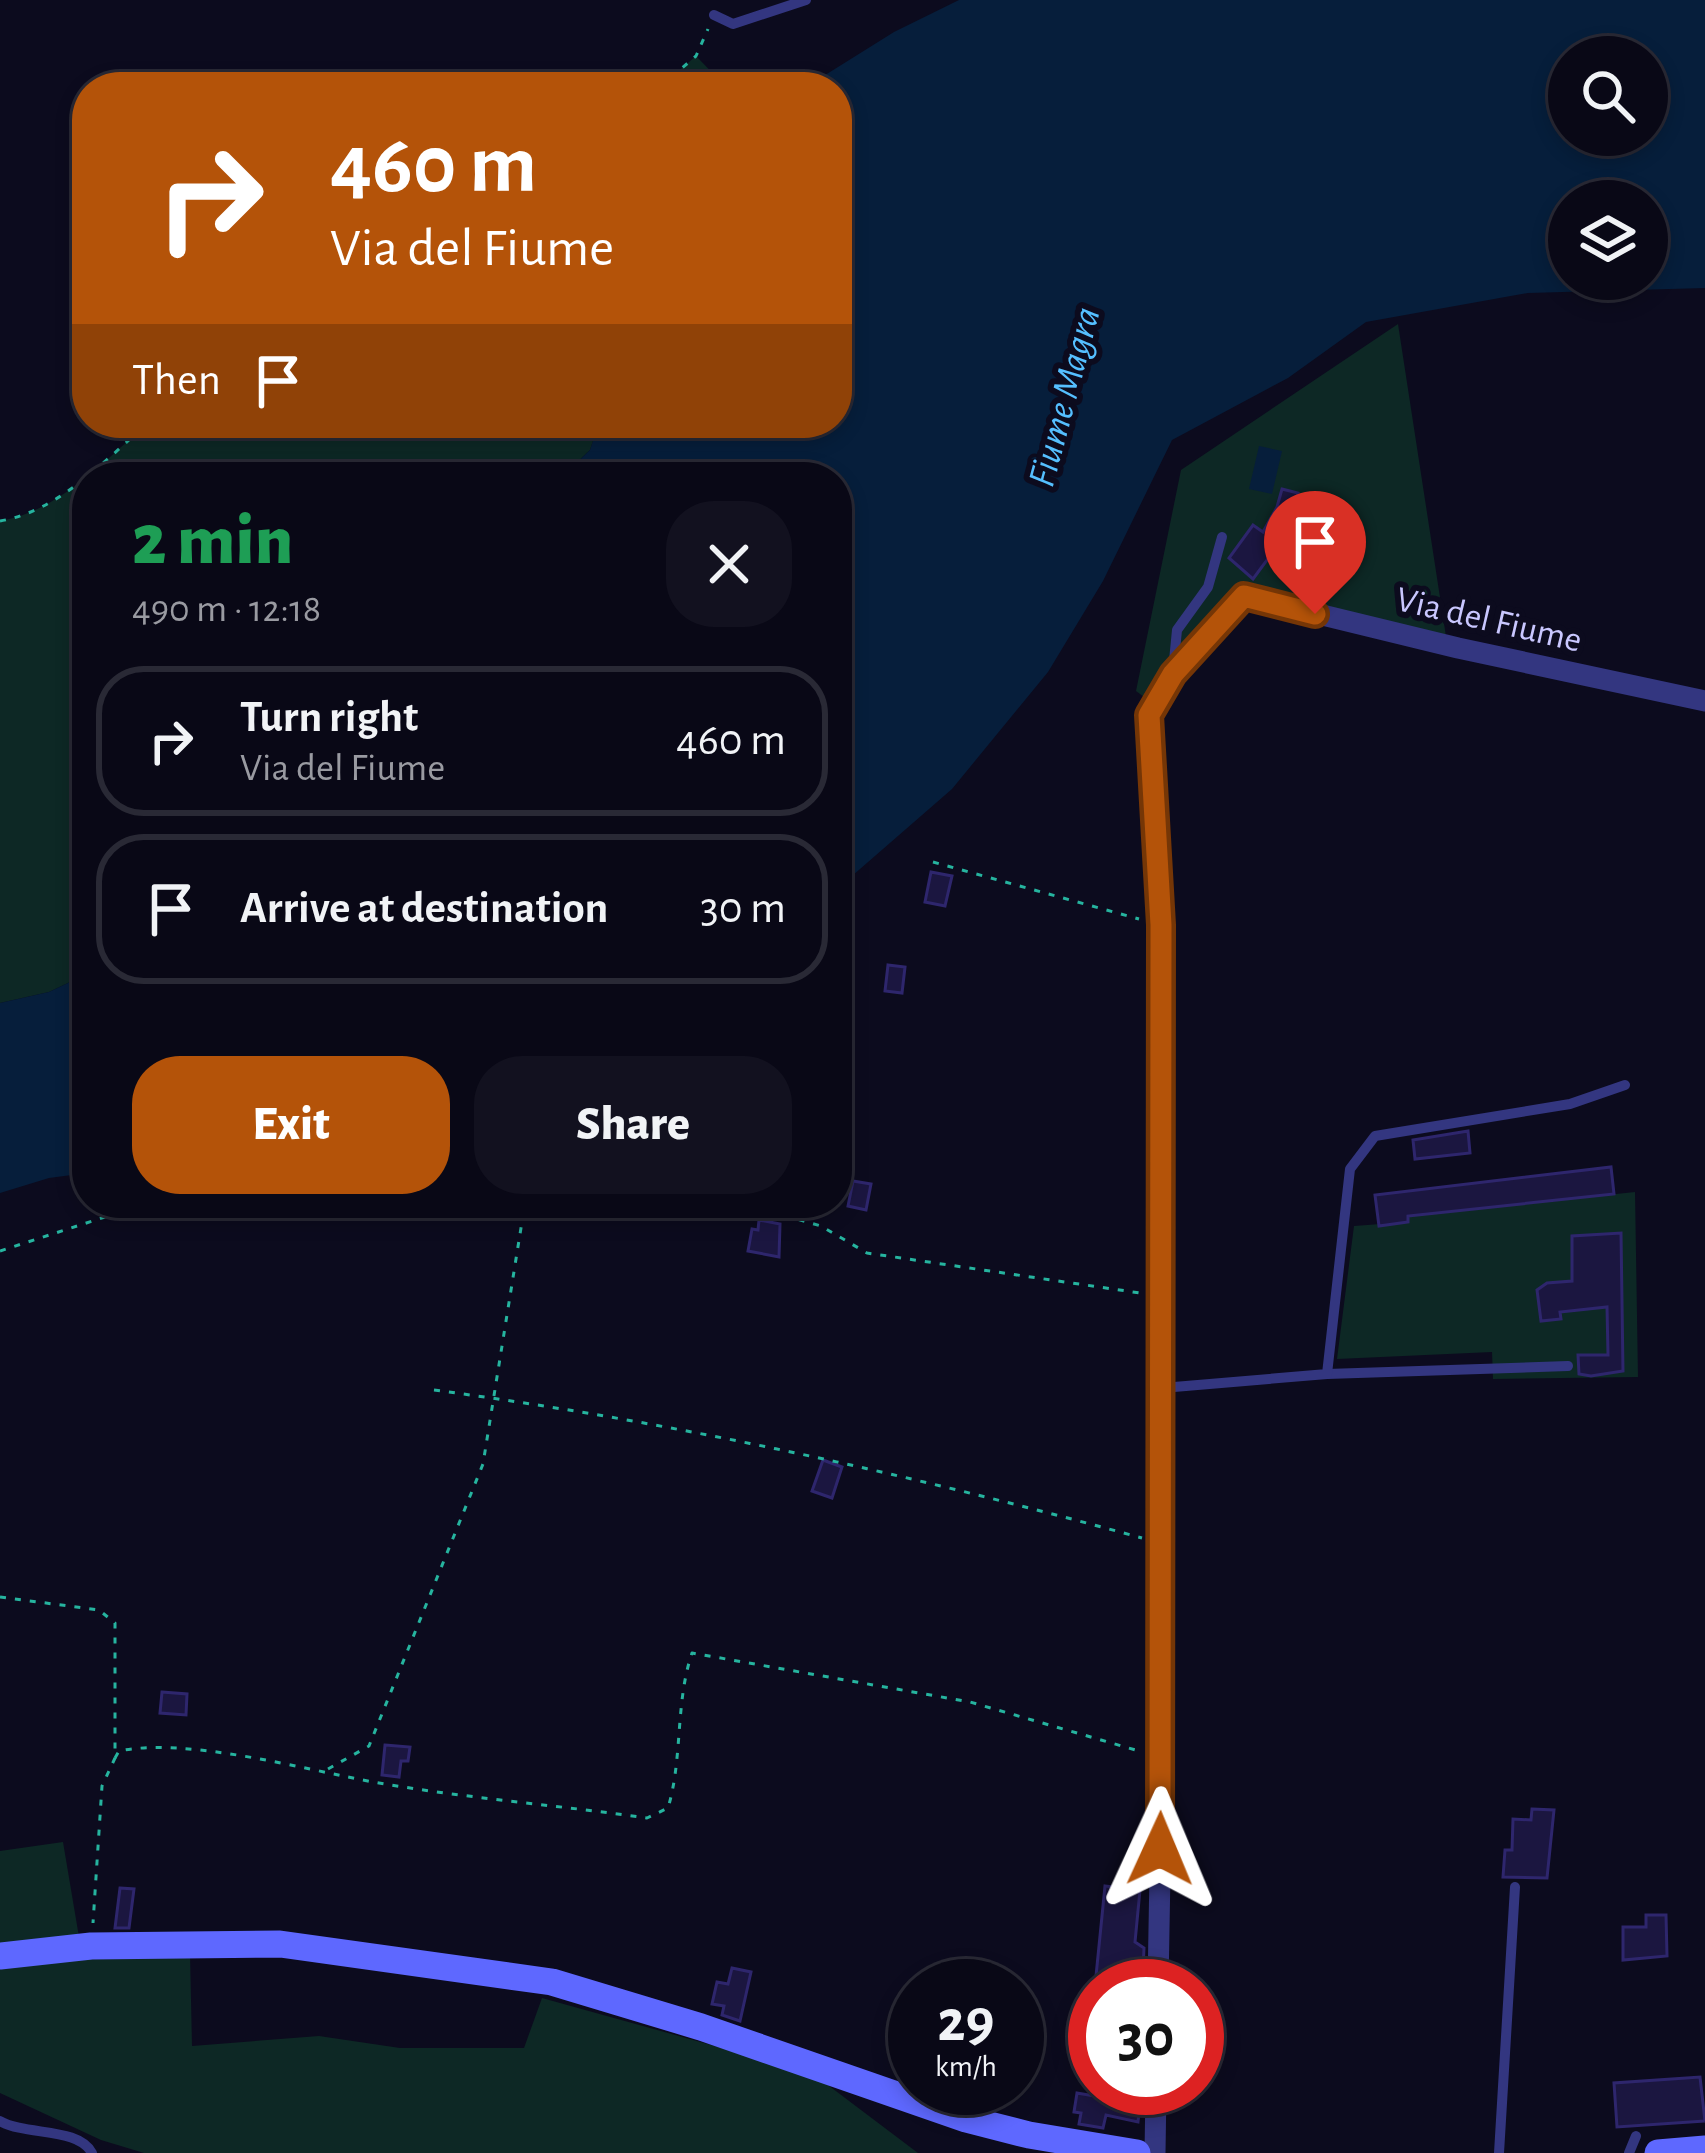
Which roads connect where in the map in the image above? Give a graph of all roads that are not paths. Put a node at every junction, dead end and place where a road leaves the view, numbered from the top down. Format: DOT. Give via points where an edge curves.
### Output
graph roads {
  1 [pos="806,0"];
  2 [pos="714,15"];
  3 [pos="1222,537"];
  4 [pos="1173,674"];
  5 [pos="1705,701"];
  6 [pos="1625,1085"];
  7 [pos="1568,1366"];
  8 [pos="1327,1374"];
  9 [pos="1162,1388"];
  10 [pos="1515,1887"];
  11 [pos="0,1957"];
  12 [pos="1158,1959"];
  13 [pos="1156,2115"];
  14 [pos="0,2121"];
  15 [pos="1647,2145"];
  16 [pos="1705,2149"];
  17 [pos="92,2153"];
  18 [pos="1137,2153"];
  19 [pos="1155,2153"];
  20 [pos="1499,2153"];
  21 [pos="1628,2153"];
  1 -- 2 [label="lane" via="733,24"];
  3 -- 4 [label="lane" via="1208,587 1177,630"];
  4 -- 5 [label="street, Via del Fiume" via="1244,596"];
  4 -- 9 [label="street, Via del Fiume" via="1149,715 1161,925"];
  6 -- 8 [label="lane" via="1570,1105 1375,1136 1350,1168"];
  7 -- 8 [label="lane"];
  8 -- 9 [label="lane"];
  9 -- 12 [label="street, Via del Fiume"];
  10 -- 20 [label="lane"];
  11 -- 18 [label="main road" via="91,1946 280,1944 552,1982 967,2119"];
  13 -- 19 [label="street"];
  14 -- 17 [label="lane" via="74,2135"];
  15 -- 16 [label="main road"];
  15 -- 21 [label="lane"];
}
